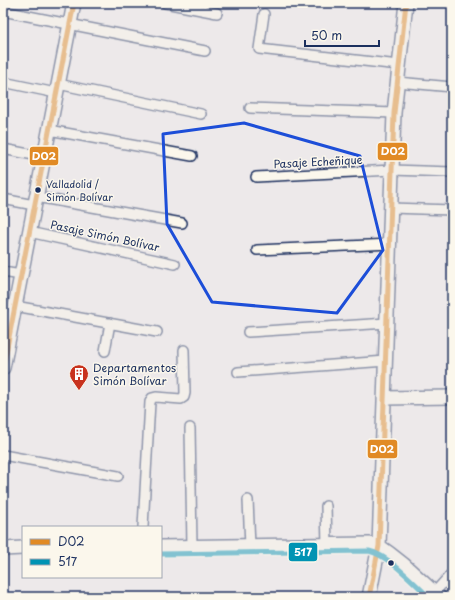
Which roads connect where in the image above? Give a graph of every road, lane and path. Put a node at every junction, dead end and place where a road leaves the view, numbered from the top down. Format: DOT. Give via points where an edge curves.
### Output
graph roads {
  1 [pos="74,3"];
  2 [pos="165,3"];
  3 [pos="406,3"];
  4 [pos="3,12"];
  5 [pos="217,13"];
  6 [pos="264,14"];
  7 [pos="69,25"];
  8 [pos="205,51"];
  9 [pos="399,65"];
  10 [pos="3,82"];
  11 [pos="397,82"];
  12 [pos="452,87"];
  13 [pos="57,88"];
  14 [pos="250,108"];
  15 [pos="201,114"];
  16 [pos="394,114"];
  17 [pos="49,130"];
  18 [pos="3,149"];
  19 [pos="192,156"];
  20 [pos="44,157"];
  21 [pos="392,170"];
  22 [pos="452,172"];
  23 [pos="256,177"];
  24 [pos="3,199"];
  25 [pos="35,201"];
  26 [pos="391,208"];
  27 [pos="452,210"];
  28 [pos="182,223"];
  29 [pos="29,232"];
  30 [pos="390,244"];
  31 [pos="257,250"];
  32 [pos="175,264"];
  33 [pos="3,272"];
  34 [pos="21,275"];
  35 [pos="15,306"];
  36 [pos="110,323"];
  37 [pos="387,323"];
  38 [pos="157,332"];
  39 [pos="248,332"];
  40 [pos="6,338"];
  41 [pos="184,350"];
  42 [pos="105,351"];
  43 [pos="386,361"];
  44 [pos="3,368"];
  45 [pos="238,372"];
  46 [pos="452,397"];
  47 [pos="384,398"];
  48 [pos="190,428"];
  49 [pos="3,455"];
  50 [pos="118,476"];
  51 [pos="248,500"];
  52 [pos="326,506"];
  53 [pos="143,526"];
  54 [pos="327,545"];
  55 [pos="192,546"];
  56 [pos="250,546"];
  57 [pos="379,546"];
  58 [pos="162,547"];
  59 [pos="22,548"];
  60 [pos="3,549"];
  61 [pos="452,573"];
  62 [pos="437,595"];
  63 [pos="369,597"];
  1 -- 7 [label="street"];
  2 -- 5 [label="street"];
  3 -- 9 [label="street"];
  4 -- 7 [label="street"];
  6 -- 9 [label="street" via="259,49"];
  7 -- 8 [label="street"];
  7 -- 13 [label="street"];
  9 -- 11 [label="street"];
  10 -- 13 [label="street"];
  11 -- 12 [label="street"];
  11 -- 16 [label="street"];
  13 -- 15 [label="street"];
  13 -- 17 [label="street"];
  14 -- 16 [label="street"];
  16 -- 21 [label="street"];
  17 -- 19 [label="street"];
  17 -- 20 [label="street"];
  18 -- 20 [label="street"];
  20 -- 25 [label="street"];
  21 -- 22 [label="street, Pasaje Echeñique"];
  21 -- 23 [label="street, Pasaje Echeñique"];
  21 -- 26 [label="street"];
  24 -- 25 [label="street"];
  25 -- 28 [label="street"];
  25 -- 29 [label="street"];
  26 -- 27 [label="street"];
  26 -- 30 [label="street"];
  29 -- 32 [label="street, Pasaje Simón Bolívar"];
  29 -- 34 [label="street"];
  30 -- 31 [label="street"];
  30 -- 37 [label="street"];
  33 -- 34 [label="street"];
  34 -- 35 [label="street"];
  35 -- 36 [label="street"];
  35 -- 40 [label="street"];
  36 -- 38 [label="street"];
  36 -- 42 [label="street"];
  37 -- 39 [label="street"];
  37 -- 43 [label="street"];
  40 -- 44 [label="street"];
  41 -- 53 [label="street" via="184,397 156,397 150,402"];
  43 -- 45 [label="street"];
  43 -- 47 [label="street"];
  46 -- 47 [label="street"];
  47 -- 57 [label="street"];
  48 -- 55 [label="street"];
  49 -- 50 [label="street"];
  51 -- 56 [label="street"];
  52 -- 54 [label="street"];
  54 -- 56 [label="street"];
  54 -- 57 [label="street"];
  55 -- 56 [label="street"];
  55 -- 58 [label="street"];
  57 -- 62 [label="street"];
  57 -- 63 [label="street"];
  59 -- 60 [label="street"];
  61 -- 62 [label="street"];
}
